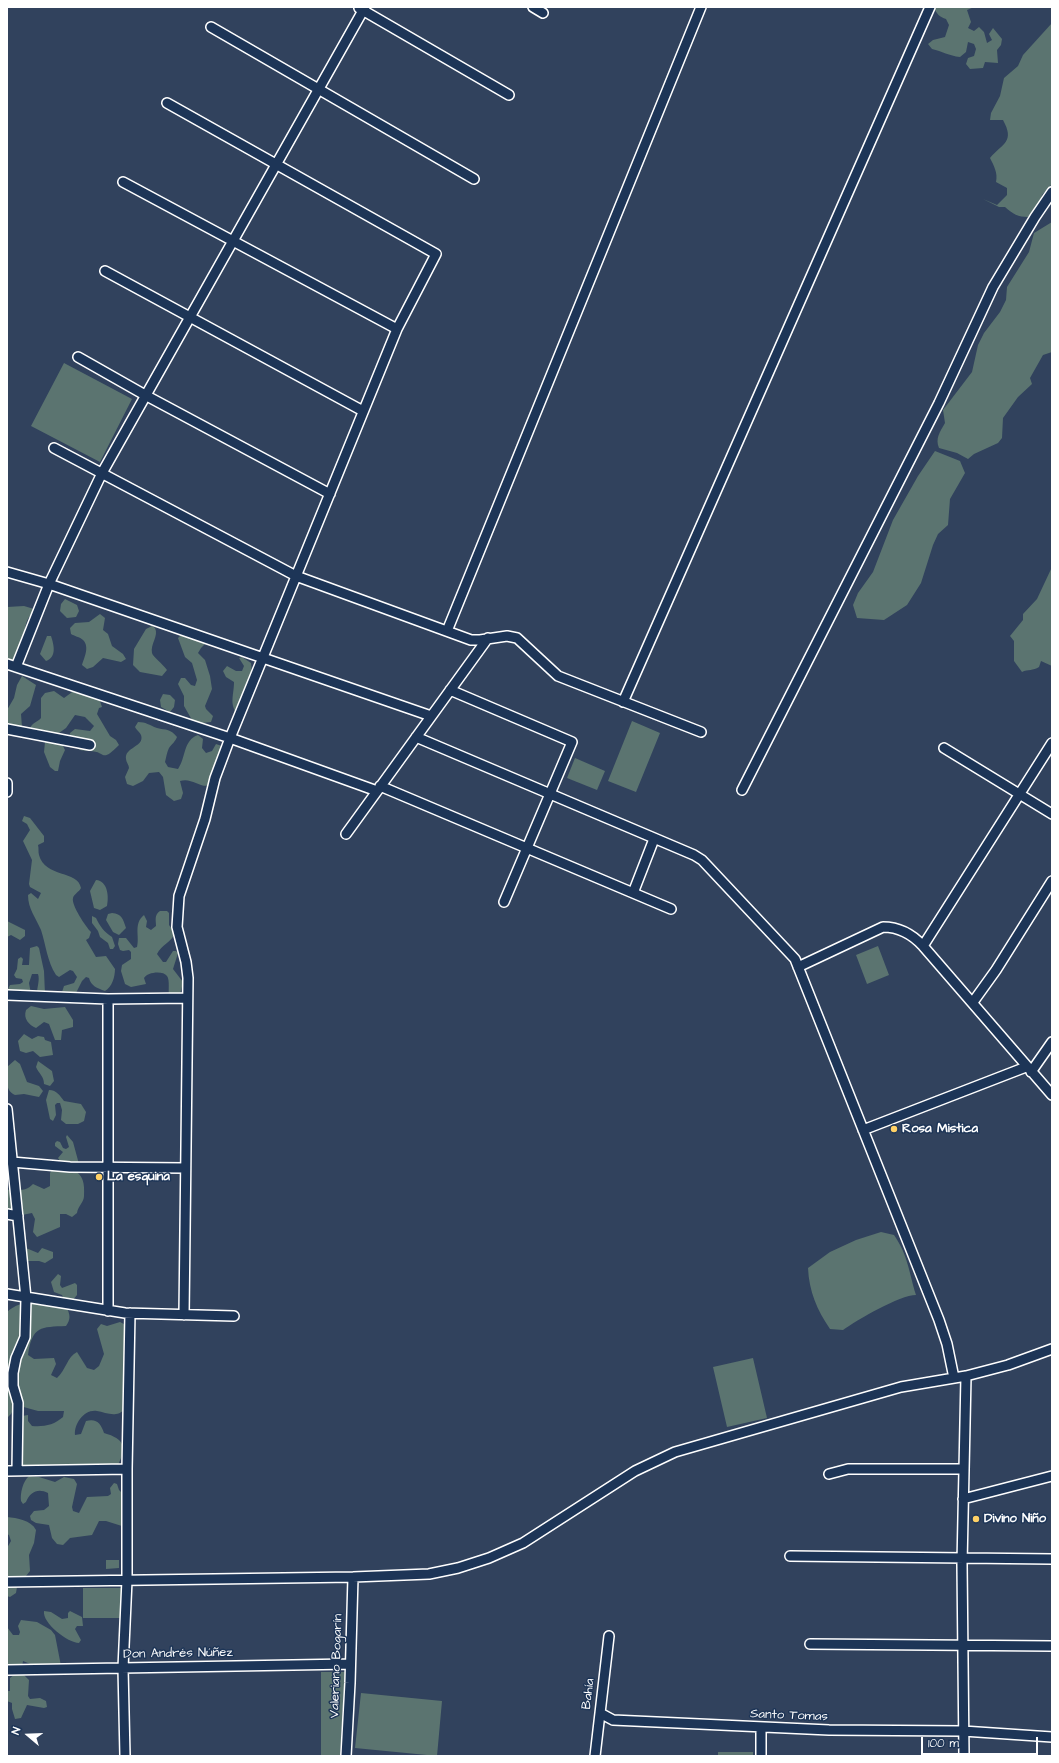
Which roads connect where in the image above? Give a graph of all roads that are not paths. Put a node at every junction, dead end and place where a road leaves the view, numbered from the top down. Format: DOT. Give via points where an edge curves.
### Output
graph roads {
  1 [pos="533,7"];
  2 [pos="701,7"];
  3 [pos="930,7"];
  4 [pos="362,8"];
  5 [pos="543,13"];
  6 [pos="211,27"];
  7 [pos="318,89"];
  8 [pos="509,95"];
  9 [pos="168,103"];
  10 [pos="276,164"];
  11 [pos="474,179"];
  12 [pos="123,182"];
  13 [pos="1052,192"];
  14 [pos="232,241"];
  15 [pos="105,271"];
  16 [pos="189,317"];
  17 [pos="397,329"];
  18 [pos="78,357"];
  19 [pos="145,395"];
  20 [pos="364,411"];
  21 [pos="54,448"];
  22 [pos="102,473"];
  23 [pos="330,494"];
  24 [pos="7,572"];
  25 [pos="296,576"];
  26 [pos="49,584"];
  27 [pos="446,631"];
  28 [pos="488,638"];
  29 [pos="263,658"];
  30 [pos="12,666"];
  31 [pos="450,690"];
  32 [pos="623,702"];
  33 [pos="431,716"];
  34 [pos="7,729"];
  35 [pos="701,732"];
  36 [pos="416,737"];
  37 [pos="230,738"];
  38 [pos="1052,743"];
  39 [pos="90,745"];
  40 [pos="944,748"];
  41 [pos="7,783"];
  42 [pos="378,789"];
  43 [pos="742,790"];
  44 [pos="7,792"];
  45 [pos="550,794"];
  46 [pos="1020,794"];
  47 [pos="1052,814"];
  48 [pos="346,834"];
  49 [pos="654,839"];
  50 [pos="526,848"];
  51 [pos="1052,881"];
  52 [pos="633,893"];
  53 [pos="504,902"];
  54 [pos="671,909"];
  55 [pos="924,946"];
  56 [pos="798,967"];
  57 [pos="7,995"];
  58 [pos="187,998"];
  59 [pos="108,999"];
  60 [pos="973,1002"];
  61 [pos="1052,1042"];
  62 [pos="1029,1069"];
  63 [pos="1052,1095"];
  64 [pos="7,1109"];
  65 [pos="863,1130"];
  66 [pos="12,1162"];
  67 [pos="108,1168"];
  68 [pos="184,1168"];
  69 [pos="7,1214"];
  70 [pos="18,1216"];
  71 [pos="7,1294"];
  72 [pos="26,1298"];
  73 [pos="108,1311"];
  74 [pos="130,1313"];
  75 [pos="184,1315"];
  76 [pos="234,1316"];
  77 [pos="1052,1349"];
  78 [pos="966,1376"];
  79 [pos="954,1378"];
  80 [pos="127,1469"];
  81 [pos="964,1469"];
  82 [pos="12,1471"];
  83 [pos="829,1474"];
  84 [pos="1052,1476"];
  85 [pos="963,1499"];
  86 [pos="790,1556"];
  87 [pos="962,1558"];
  88 [pos="1052,1559"];
  89 [pos="353,1577"];
  90 [pos="127,1580"];
  91 [pos="7,1582"];
  92 [pos="609,1636"];
  93 [pos="810,1644"];
  94 [pos="962,1645"];
  95 [pos="1052,1646"];
  96 [pos="350,1664"];
  97 [pos="123,1668"];
  98 [pos="7,1670"];
  99 [pos="600,1713"];
  100 [pos="613,1720"];
  101 [pos="761,1728"];
  102 [pos="963,1730"];
  103 [pos="598,1734"];
  104 [pos="1052,1738"];
  105 [pos="125,1756"];
  106 [pos="346,1756"];
  107 [pos="595,1756"];
  108 [pos="761,1756"];
  109 [pos="964,1756"];
  1 -- 5 [label="street"];
  2 -- 27 [label="street"];
  3 -- 32 [label="street"];
  4 -- 7 [label="street"];
  4 -- 8 [label="street"];
  6 -- 7 [label="street"];
  7 -- 10 [label="street"];
  7 -- 11 [label="street"];
  9 -- 10 [label="street"];
  10 -- 14 [label="street"];
  10 -- 17 [label="street" via="436,254"];
  12 -- 14 [label="street"];
  13 -- 43 [label="street" via="994,287 946,389"];
  14 -- 16 [label="street"];
  14 -- 17 [label="street"];
  15 -- 16 [label="street"];
  16 -- 19 [label="street"];
  16 -- 20 [label="street"];
  17 -- 20 [label="street"];
  18 -- 19 [label="street"];
  19 -- 22 [label="street"];
  19 -- 23 [label="street"];
  20 -- 23 [label="street"];
  21 -- 22 [label="street"];
  22 -- 25 [label="street"];
  22 -- 26 [label="street"];
  23 -- 25 [label="street"];
  24 -- 26 [label="street"];
  25 -- 27 [label="street"];
  25 -- 29 [label="street"];
  26 -- 29 [label="street"];
  26 -- 30 [label="street"];
  27 -- 28 [label="street" via="475,641"];
  28 -- 31 [label="street"];
  28 -- 32 [label="street" via="517,638 558,676"];
  29 -- 33 [label="street"];
  29 -- 37 [label="street"];
  30 -- 37 [label="street"];
  31 -- 33 [label="street"];
  31 -- 45 [label="street" via="572,742"];
  32 -- 35 [label="street"];
  33 -- 36 [label="street"];
  34 -- 39 [label="street"];
  36 -- 42 [label="street"];
  36 -- 45 [label="street"];
  37 -- 42 [label="street"];
  37 -- 58 [label="street" via="179,896 176,923 186,962"];
  38 -- 46 [label="street"];
  40 -- 46 [label="street"];
  41 -- 44 [label="street"];
  42 -- 48 [label="street"];
  42 -- 50 [label="street"];
  45 -- 49 [label="street"];
  45 -- 50 [label="street"];
  46 -- 47 [label="street"];
  46 -- 55 [label="street"];
  49 -- 52 [label="street"];
  49 -- 56 [label="street" via="702,860 795,959"];
  50 -- 52 [label="street"];
  50 -- 53 [label="street"];
  51 -- 60 [label="street"];
  52 -- 54 [label="street"];
  55 -- 56 [label="street" via="905,931 883,927"];
  55 -- 60 [label="street"];
  56 -- 65 [label="street"];
  57 -- 59 [label="street"];
  58 -- 59 [label="street"];
  58 -- 68 [label="street"];
  59 -- 67 [label="street"];
  60 -- 62 [label="street"];
  61 -- 62 [label="street"];
  62 -- 63 [label="street"];
  62 -- 65 [label="street"];
  64 -- 66 [label="street"];
  65 -- 79 [label="street" via="939,1320"];
  66 -- 67 [label="street"];
  66 -- 70 [label="street"];
  67 -- 68 [label="street"];
  67 -- 73 [label="street"];
  68 -- 75 [label="street"];
  69 -- 70 [label="street"];
  70 -- 72 [label="street"];
  71 -- 72 [label="street"];
  72 -- 73 [label="street"];
  72 -- 82 [label="street" via="25,1337 13,1373 13,1386 18,1403"];
  73 -- 74 [label="street"];
  74 -- 75 [label="street"];
  74 -- 80 [label="street"];
  75 -- 76 [label="street"];
  77 -- 78 [label="street" via="1008,1365"];
  78 -- 79 [label="street"];
  78 -- 81 [label="street"];
  79 -- 89 [label="street" via="901,1387 668,1455 636,1471 523,1543 470,1565 429,1574"];
  80 -- 82 [label="street"];
  80 -- 90 [label="street"];
  81 -- 83 [label="street" via="848,1469"];
  81 -- 85 [label="street"];
  84 -- 85 [label="street"];
  85 -- 87 [label="street"];
  86 -- 87 [label="street"];
  87 -- 88 [label="street"];
  87 -- 94 [label="street"];
  89 -- 90 [label="street"];
  89 -- 96 [label="street, Valeriano Bogarín"];
  90 -- 91 [label="street"];
  90 -- 97 [label="street"];
  92 -- 99 [label="street, Bahía"];
  93 -- 94 [label="street"];
  94 -- 95 [label="street"];
  94 -- 102 [label="street"];
  96 -- 97 [label="street, Don Andrés Núñez"];
  96 -- 106 [label="street, Valeriano Bogarín"];
  97 -- 98 [label="street, Don Andrés Núñez"];
  97 -- 105 [label="street"];
  99 -- 100 [label="street, Santo Tomas"];
  99 -- 103 [label="street, Bahía"];
  100 -- 101 [label="street, Santo Tomas"];
  100 -- 103 [label="street"];
  101 -- 102 [label="street, Santo Tomas"];
  101 -- 108 [label="street"];
  102 -- 104 [label="street, Santo Tomas"];
  102 -- 109 [label="street"];
  103 -- 107 [label="street, Bahía"];
}
